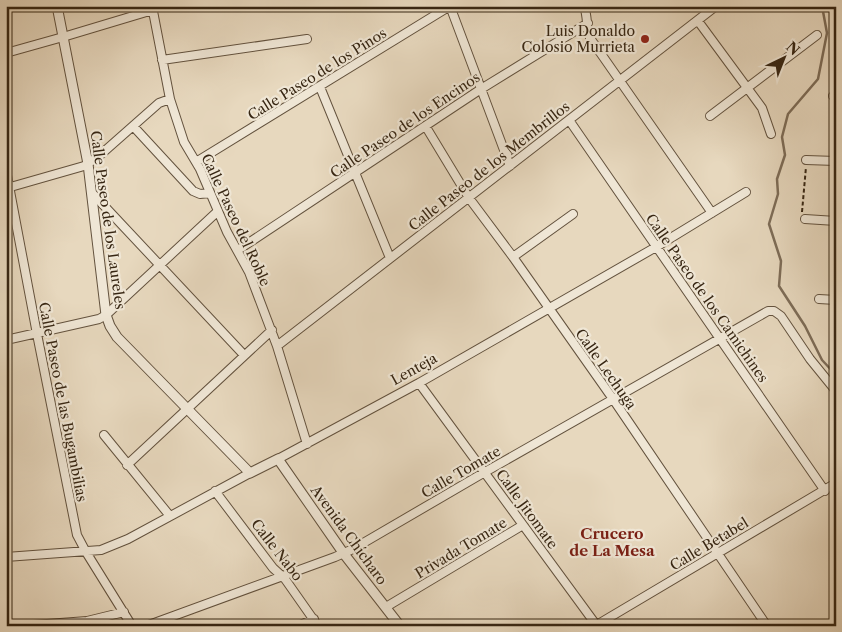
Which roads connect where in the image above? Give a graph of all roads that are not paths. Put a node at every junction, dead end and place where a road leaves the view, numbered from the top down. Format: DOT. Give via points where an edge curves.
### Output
graph roads {
  1 [pos="57,6"];
  2 [pos="450,6"];
  3 [pos="584,6"];
  4 [pos="716,6"];
  5 [pos="152,8"];
  6 [pos="698,20"];
  7 [pos="588,23"];
  8 [pos="817,36"];
  9 [pos="63,38"];
  10 [pos="307,39"];
  11 [pos="6,52"];
  12 [pos="162,60"];
  13 [pos="620,81"];
  14 [pos="320,86"];
  15 [pos="748,88"];
  16 [pos="481,89"];
  17 [pos="170,99"];
  18 [pos="710,116"];
  19 [pos="569,120"];
  20 [pos="132,126"];
  21 [pos="426,127"];
  22 [pos="771,134"];
  23 [pos="806,160"];
  24 [pos="836,161"];
  25 [pos="196,162"];
  26 [pos="88,164"];
  27 [pos="510,166"];
  28 [pos="6,170"];
  29 [pos="355,174"];
  30 [pos="8,187"];
  31 [pos="746,192"];
  32 [pos="210,193"];
  33 [pos="93,194"];
  34 [pos="469,198"];
  35 [pos="218,211"];
  36 [pos="712,213"];
  37 [pos="573,214"];
  38 [pos="805,219"];
  39 [pos="836,221"];
  40 [pos="656,247"];
  41 [pos="238,250"];
  42 [pos="513,257"];
  43 [pos="390,258"];
  44 [pos="159,264"];
  45 [pos="819,299"];
  46 [pos="836,300"];
  47 [pos="548,308"];
  48 [pos="106,315"];
  49 [pos="272,330"];
  50 [pos="36,334"];
  51 [pos="719,338"];
  52 [pos="6,340"];
  53 [pos="277,346"];
  54 [pos="244,355"];
  55 [pos="419,382"];
  56 [pos="836,391"];
  57 [pos="612,399"];
  58 [pos="187,410"];
  59 [pos="104,436"];
  60 [pos="307,444"];
  61 [pos="278,459"];
  62 [pos="127,465"];
  63 [pos="485,472"];
  64 [pos="250,473"];
  65 [pos="836,483"];
  66 [pos="215,491"];
  67 [pos="824,491"];
  68 [pos="170,516"];
  69 [pos="523,526"];
  70 [pos="86,552"];
  71 [pos="718,553"];
  72 [pos="344,554"];
  73 [pos="6,557"];
  74 [pos="281,576"];
  75 [pos="386,607"];
  76 [pos="124,612"];
  77 [pos="316,623"];
  78 [pos="765,625"];
  79 [pos="20,626"];
  80 [pos="132,626"];
  81 [pos="146,626"];
  82 [pos="298,626"];
  83 [pos="400,626"];
  84 [pos="596,626"];
  1 -- 9 [label="street, Calle Paseo de los Laureles"];
  2 -- 14 [label="street, Calle Paseo de los Pinos"];
  2 -- 16 [label="street"];
  3 -- 7 [label="street"];
  4 -- 6 [label="street, Calle Paseo de los Membrillos"];
  5 -- 9 [label="street"];
  5 -- 12 [label="street, Calle Paseo del Roble"];
  6 -- 13 [label="street, Calle Paseo de los Membrillos"];
  6 -- 15 [label="street"];
  7 -- 13 [label="street" via="590,38"];
  7 -- 16 [label="street, Calle Paseo de los Encinos"];
  8 -- 15 [label="street"];
  9 -- 11 [label="street"];
  9 -- 26 [label="street, Calle Paseo de los Laureles"];
  10 -- 12 [label="street"];
  12 -- 17 [label="street, Calle Paseo del Roble"];
  13 -- 19 [label="street, Calle Paseo de los Membrillos"];
  13 -- 36 [label="street"];
  14 -- 25 [label="street, Calle Paseo de los Pinos"];
  14 -- 29 [label="street"];
  15 -- 18 [label="street"];
  15 -- 22 [label="street" via="764,112"];
  16 -- 21 [label="street, Calle Paseo de los Encinos"];
  16 -- 27 [label="street"];
  17 -- 20 [label="street" via="159,103"];
  17 -- 25 [label="street, Calle Paseo del Roble" via="184,142"];
  19 -- 27 [label="street, Calle Paseo de los Membrillos"];
  19 -- 40 [label="street, Calle Paseo de los Camichines"];
  20 -- 26 [label="street"];
  20 -- 32 [label="street" via="193,191"];
  21 -- 29 [label="street, Calle Paseo de los Encinos"];
  21 -- 34 [label="street, Calle Lechuga"];
  23 -- 24 [label="street"];
  25 -- 32 [label="street, Calle Paseo del Roble"];
  26 -- 30 [label="street"];
  26 -- 33 [label="street, Calle Paseo de los Laureles"];
  27 -- 34 [label="street, Calle Paseo de los Membrillos"];
  28 -- 30 [label="street, Calle Paseo de las Bugambilias"];
  29 -- 41 [label="street, Calle Paseo de los Encinos"];
  29 -- 43 [label="street"];
  30 -- 50 [label="street, Calle Paseo de las Bugambilias"];
  31 -- 36 [label="street, Lenteja"];
  32 -- 35 [label="street, Calle Paseo del Roble"];
  33 -- 44 [label="street"];
  33 -- 48 [label="street, Calle Paseo de los Laureles"];
  34 -- 42 [label="street, Calle Lechuga"];
  34 -- 43 [label="street, Calle Paseo de los Membrillos"];
  35 -- 41 [label="street, Calle Paseo del Roble"];
  35 -- 44 [label="street"];
  36 -- 40 [label="street, Lenteja"];
  37 -- 42 [label="street"];
  38 -- 39 [label="street"];
  40 -- 47 [label="street, Lenteja"];
  40 -- 51 [label="street, Calle Paseo de los Camichines"];
  41 -- 49 [label="street, Calle Paseo del Roble"];
  42 -- 47 [label="street, Calle Lechuga"];
  43 -- 53 [label="street, Calle Paseo de los Membrillos"];
  44 -- 48 [label="street"];
  44 -- 54 [label="street"];
  45 -- 46 [label="street"];
  47 -- 55 [label="street, Lenteja"];
  47 -- 57 [label="street, Calle Lechuga"];
  48 -- 50 [label="street"];
  48 -- 58 [label="street, Calle Paseo de los Laureles" via="117,337"];
  49 -- 53 [label="street, Calle Paseo del Roble"];
  49 -- 54 [label="street"];
  50 -- 52 [label="street"];
  50 -- 70 [label="street, Calle Paseo de las Bugambilias" via="77,535"];
  51 -- 56 [label="street, Calle Tomate" via="768,311 774,311"];
  51 -- 57 [label="street, Calle Tomate"];
  51 -- 67 [label="street, Calle Paseo de los Camichines"];
  53 -- 60 [label="street, Calle Paseo del Roble"];
  54 -- 58 [label="street"];
  55 -- 60 [label="street, Lenteja"];
  55 -- 63 [label="street, Calle Jitomate"];
  57 -- 63 [label="street, Calle Tomate"];
  57 -- 71 [label="street, Calle Lechuga"];
  58 -- 62 [label="street"];
  58 -- 64 [label="street, Calle Paseo de los Laureles"];
  59 -- 62 [label="street"];
  60 -- 61 [label="street, Lenteja"];
  61 -- 64 [label="street, Lenteja"];
  61 -- 72 [label="street, Avenida Chícharo"];
  62 -- 68 [label="street"];
  63 -- 69 [label="street, Calle Jitomate"];
  63 -- 72 [label="street, Calle Tomate"];
  64 -- 66 [label="street, Lenteja"];
  65 -- 67 [label="street, Calle Betabel"];
  66 -- 68 [label="street, Lenteja"];
  66 -- 74 [label="street, Calle Nabo"];
  67 -- 71 [label="street, Calle Betabel"];
  68 -- 70 [label="street, Lenteja" via="115,545"];
  69 -- 75 [label="street, Privada Tomate"];
  69 -- 84 [label="street, Calle Jitomate"];
  70 -- 73 [label="street, Lenteja"];
  70 -- 76 [label="street, Calle Paseo de las Bugambilias"];
  71 -- 78 [label="street, Calle Lechuga"];
  71 -- 84 [label="street, Calle Betabel"];
  72 -- 74 [label="street, Calle Tomate"];
  72 -- 75 [label="street, Avenida Chícharo"];
  74 -- 77 [label="street, Calle Nabo"];
  74 -- 81 [label="street, Calle Tomate"];
  75 -- 83 [label="street, Avenida Chícharo"];
  76 -- 79 [label="street" via="88,621"];
  76 -- 80 [label="street, Calle Paseo de las Bugambilias"];
  77 -- 82 [label="street"];
}
